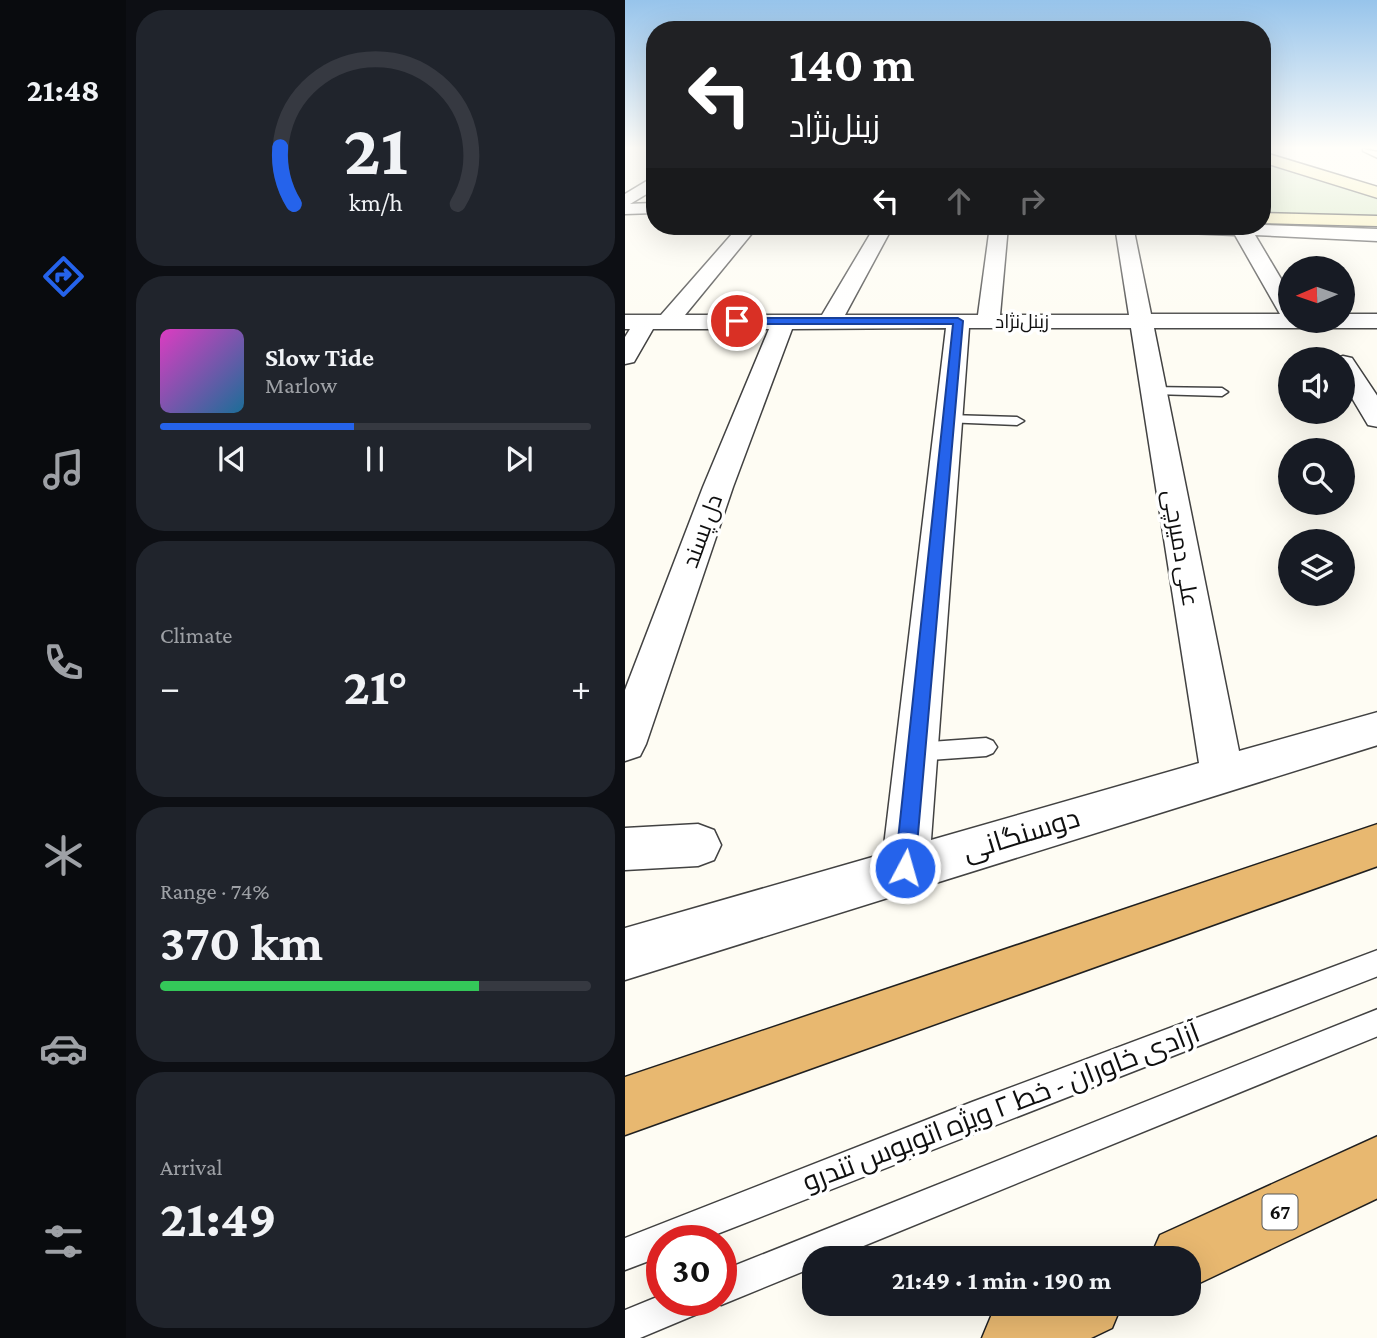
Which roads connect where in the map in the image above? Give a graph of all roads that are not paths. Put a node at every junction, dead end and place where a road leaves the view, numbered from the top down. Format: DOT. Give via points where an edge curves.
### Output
graph roads {
  1 [pos="1271,219"];
  2 [pos="1271,229"];
  3 [pos="1376,232"];
  4 [pos="739,235"];
  5 [pos="879,235"];
  6 [pos="997,235"];
  7 [pos="1126,235"];
  8 [pos="1244,235"];
  9 [pos="1278,293"];
  10 [pos="646,321"];
  11 [pos="783,321"];
  12 [pos="830,321"];
  13 [pos="973,321"];
  14 [pos="1141,321"];
  15 [pos="1278,321"];
  16 [pos="1355,321"];
  17 [pos="1377,321"];
  18 [pos="625,357"];
  19 [pos="1355,382"];
  20 [pos="1153,390"];
  21 [pos="1222,392"];
  22 [pos="1375,412"];
  23 [pos="949,419"];
  24 [pos="1017,421"];
  25 [pos="1377,728"];
  26 [pos="625,744"];
  27 [pos="986,747"];
  28 [pos="916,752"];
  29 [pos="1222,774"];
  30 [pos="698,845"];
  31 [pos="1377,845"];
  32 [pos="625,849"];
  33 [pos="905,868"];
  34 [pos="625,954"];
  35 [pos="1377,962"];
  36 [pos="1377,1022"];
  37 [pos="625,1106"];
  38 [pos="1377,1166"];
  39 [pos="1201,1249"];
  40 [pos="625,1254"];
  41 [pos="737,1282"];
  42 [pos="651,1316"];
  43 [pos="1063,1316"];
  44 [pos="625,1327"];
  45 [pos="1016,1338"];
  1 -- 3 [label="main road"];
  2 -- 3 [label="street"];
  4 -- 10 [label="street"];
  5 -- 12 [label="street"];
  6 -- 13 [label="street"];
  7 -- 14 [label="street, علی دمیرچی"];
  8 -- 9 [label="street"];
  10 -- 11 [label="street, زینل‌نژاد"];
  10 -- 18 [label="street"];
  11 -- 12 [label="street, زینل‌نژاد"];
  11 -- 26 [label="street, دل پسند"];
  12 -- 13 [label="street, زینل‌نژاد"];
  13 -- 14 [label="street, زینل‌نژاد"];
  13 -- 23 [label="street"];
  14 -- 15 [label="street, زینل‌نژاد"];
  14 -- 20 [label="street, علی دمیرچی"];
  16 -- 17 [label="street, زینل‌نژاد"];
  19 -- 22 [label="street"];
  20 -- 21 [label="lane"];
  20 -- 29 [label="street, علی دمیرچی"];
  23 -- 24 [label="lane"];
  23 -- 28 [label="street"];
  25 -- 29 [label="street, دوسنگانی"];
  27 -- 28 [label="lane"];
  28 -- 33 [label="street"];
  29 -- 33 [label="street, دوسنگانی"];
  30 -- 32 [label="street"];
  31 -- 37 [label="highway"];
  33 -- 34 [label="street, دوسنگانی"];
  35 -- 40 [label="lane, آزادی خاوران - خط ۲ ویژه اتوبوس تندرو"];
  36 -- 41 [label="lane"];
  38 -- 39 [label="highway, 67"];
  42 -- 44 [label="lane"];
  43 -- 45 [label="highway"];
}
